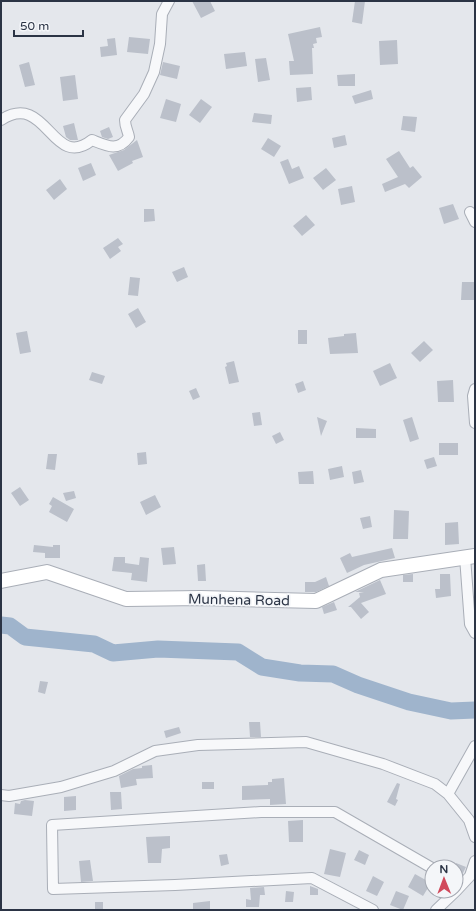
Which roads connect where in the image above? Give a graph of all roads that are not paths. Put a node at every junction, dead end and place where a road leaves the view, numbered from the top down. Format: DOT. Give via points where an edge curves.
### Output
graph roads {
  1 [pos="169,1"];
  2 [pos="1,120"];
  3 [pos="470,212"];
  4 [pos="475,222"];
  5 [pos="475,389"];
  6 [pos="475,423"];
  7 [pos="470,556"];
  8 [pos="1,582"];
  9 [pos="475,633"];
  10 [pos="475,746"];
  11 [pos="448,794"];
  12 [pos="1,796"];
  13 [pos="475,837"];
  14 [pos="475,861"];
  15 [pos="424,863"];
  16 [pos="473,880"];
  17 [pos="446,899"];
  18 [pos="373,910"];
  19 [pos="436,910"];
  1 -- 2 [label="street" via="162,14 160,44 154,72 144,94 125,120 129,138 126,142 109,147 92,140 79,148 70,148 62,145 38,120 25,114"];
  3 -- 4 [label="street"];
  5 -- 6 [label="street"];
  7 -- 8 [label="street, Munhena Road" via="381,570 316,601 126,599 47,572"];
  7 -- 9 [label="street" via="470,624"];
  10 -- 11 [label="street"];
  11 -- 12 [label="street" via="435,784 383,764 306,742 198,745 154,751 114,771 60,787"];
  11 -- 13 [label="street" via="469,820"];
  14 -- 16 [label="street"];
  15 -- 18 [label="street" via="335,812 261,812 52,825 53,889 312,878"];
  17 -- 19 [label="street"];
}
